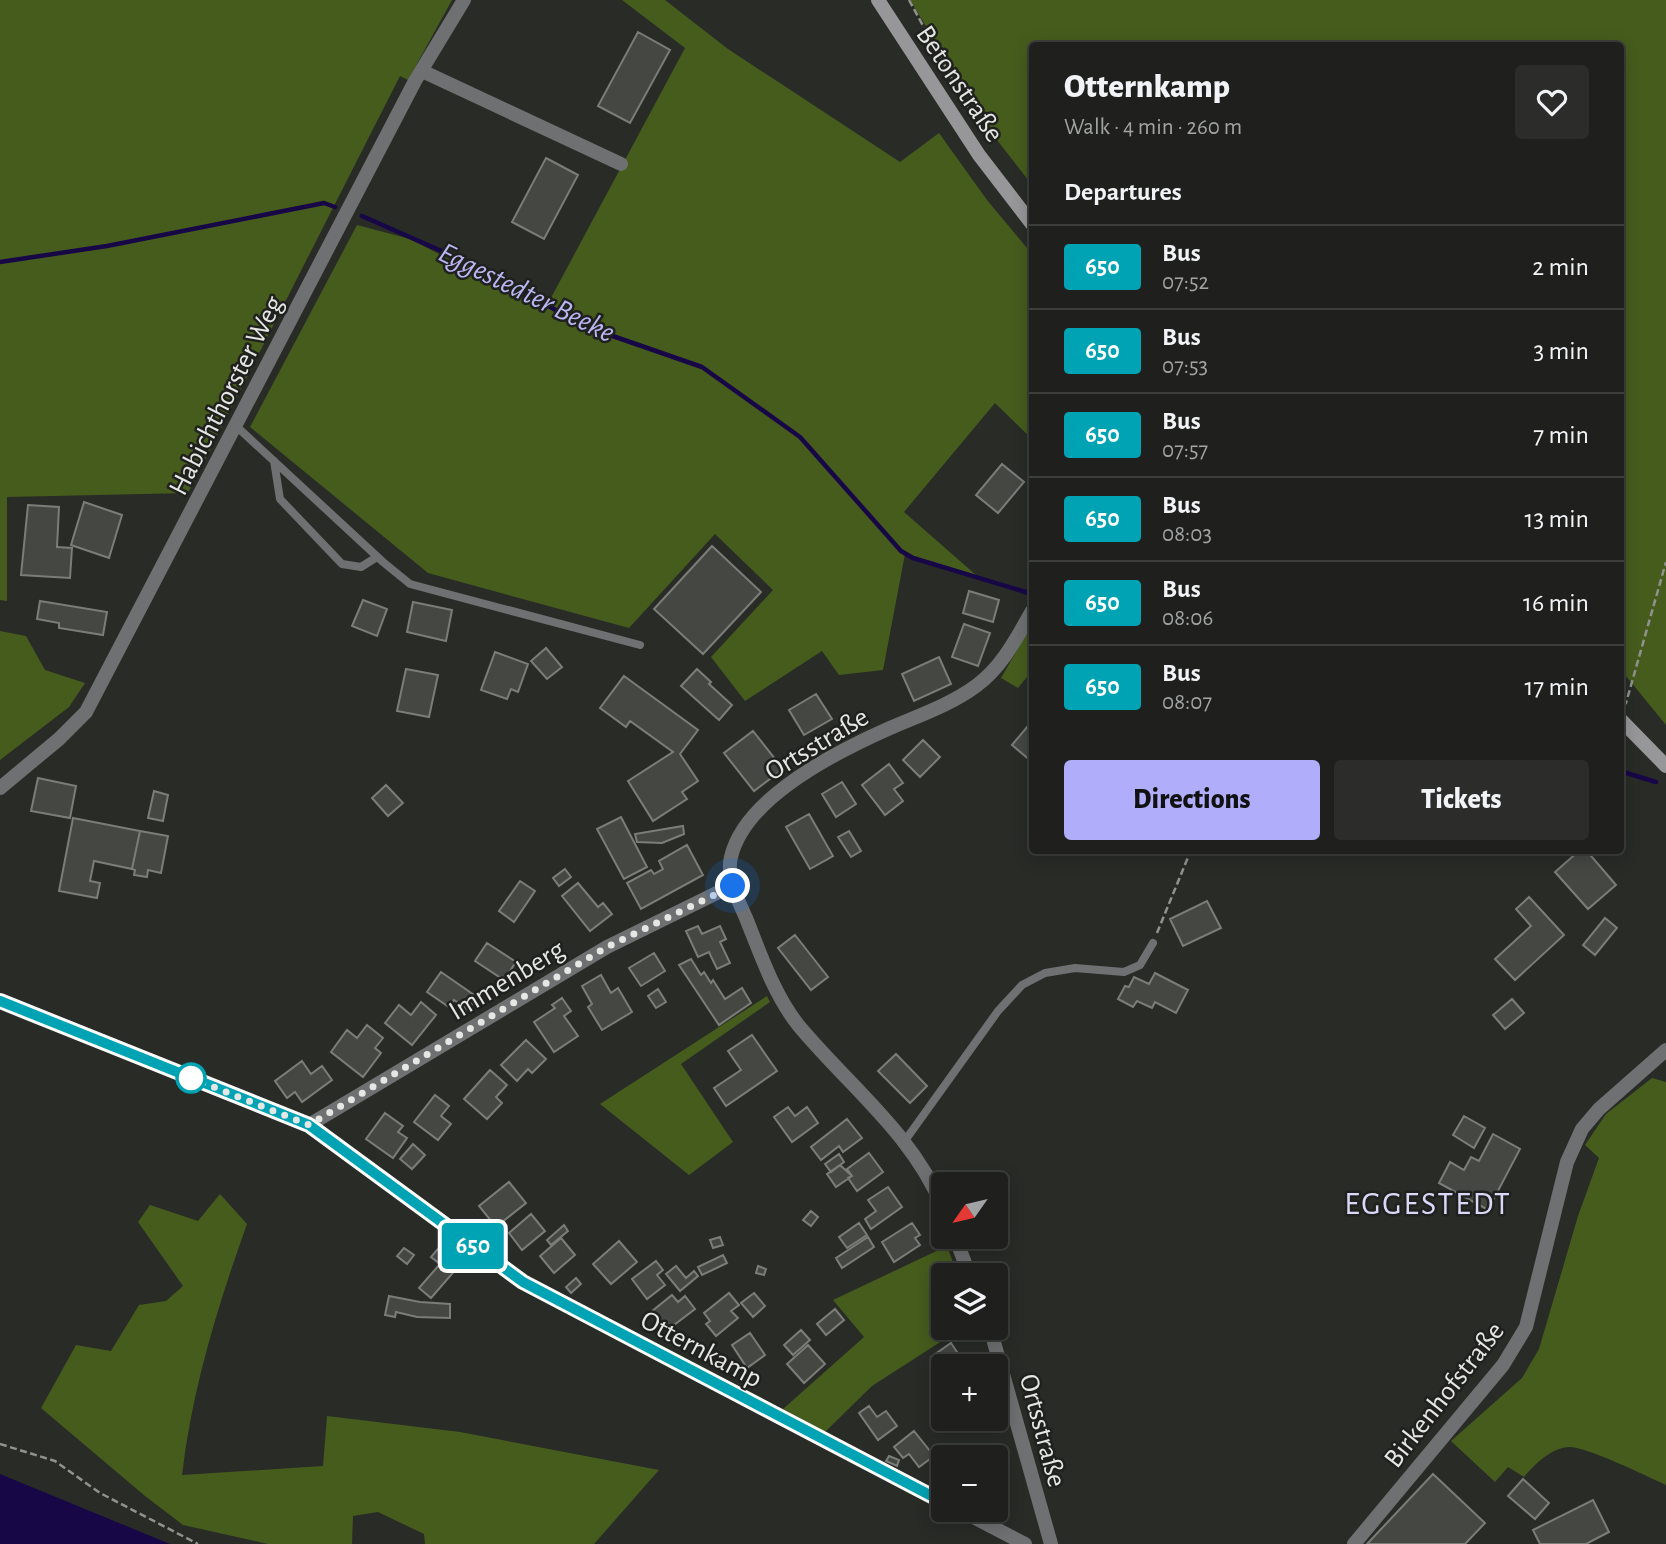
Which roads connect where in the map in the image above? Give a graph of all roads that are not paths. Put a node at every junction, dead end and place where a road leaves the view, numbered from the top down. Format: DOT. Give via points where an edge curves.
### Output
graph roads {
  1 [pos="464,0"];
  2 [pos="877,0"];
  3 [pos="422,71"];
  4 [pos="621,164"];
  5 [pos="1029,220"];
  6 [pos="236,426"];
  7 [pos="274,461"];
  8 [pos="377,556"];
  9 [pos="1029,616"];
  10 [pos="640,645"];
  11 [pos="1624,723"];
  12 [pos="1666,766"];
  13 [pos="0,788"];
  14 [pos="733,886"];
  15 [pos="1153,943"];
  16 [pos="0,1001"];
  17 [pos="1666,1050"];
  18 [pos="309,1125"];
  19 [pos="904,1142"];
  20 [pos="931,1188"];
  21 [pos="993,1340"];
  22 [pos="931,1496"];
  23 [pos="983,1522"];
  24 [pos="1025,1544"];
  25 [pos="1051,1544"];
  26 [pos="1354,1544"];
  1 -- 3 [label="street, Habichthorster Weg"];
  2 -- 5 [label="main road, Betonstraße" via="979,155"];
  3 -- 4 [label="street"];
  3 -- 6 [label="street, Habichthorster Weg"];
  6 -- 7 [label="lane"];
  6 -- 13 [label="street, Habichthorster Weg" via="86,712"];
  7 -- 8 [label="lane"];
  7 -- 8 [label="lane" via="280,499 342,564 361,567"];
  8 -- 10 [label="lane" via="410,584"];
  9 -- 14 [label="street, Ortsstraße" via="999,666 976,686 948,704 827,760 766,802 741,830 730,859"];
  11 -- 12 [label="main road"];
  14 -- 18 [label="street, Immenberg" via="607,947"];
  14 -- 19 [label="street, Ortsstraße" via="776,992 799,1026"];
  15 -- 19 [label="lane" via="1140,965 1124,972 1075,968 1045,973 1022,985 998,1011"];
  16 -- 18 [label="street, Otternkamp"];
  17 -- 26 [label="street, Birkenhofstraße" via="1582,1129 1567,1162 1526,1327 1503,1365"];
  18 -- 22 [label="street, Otternkamp" via="523,1282"];
  19 -- 20 [label="street, Ortsstraße"];
  21 -- 25 [label="street, Ortsstraße"];
  23 -- 24 [label="street"];
}
